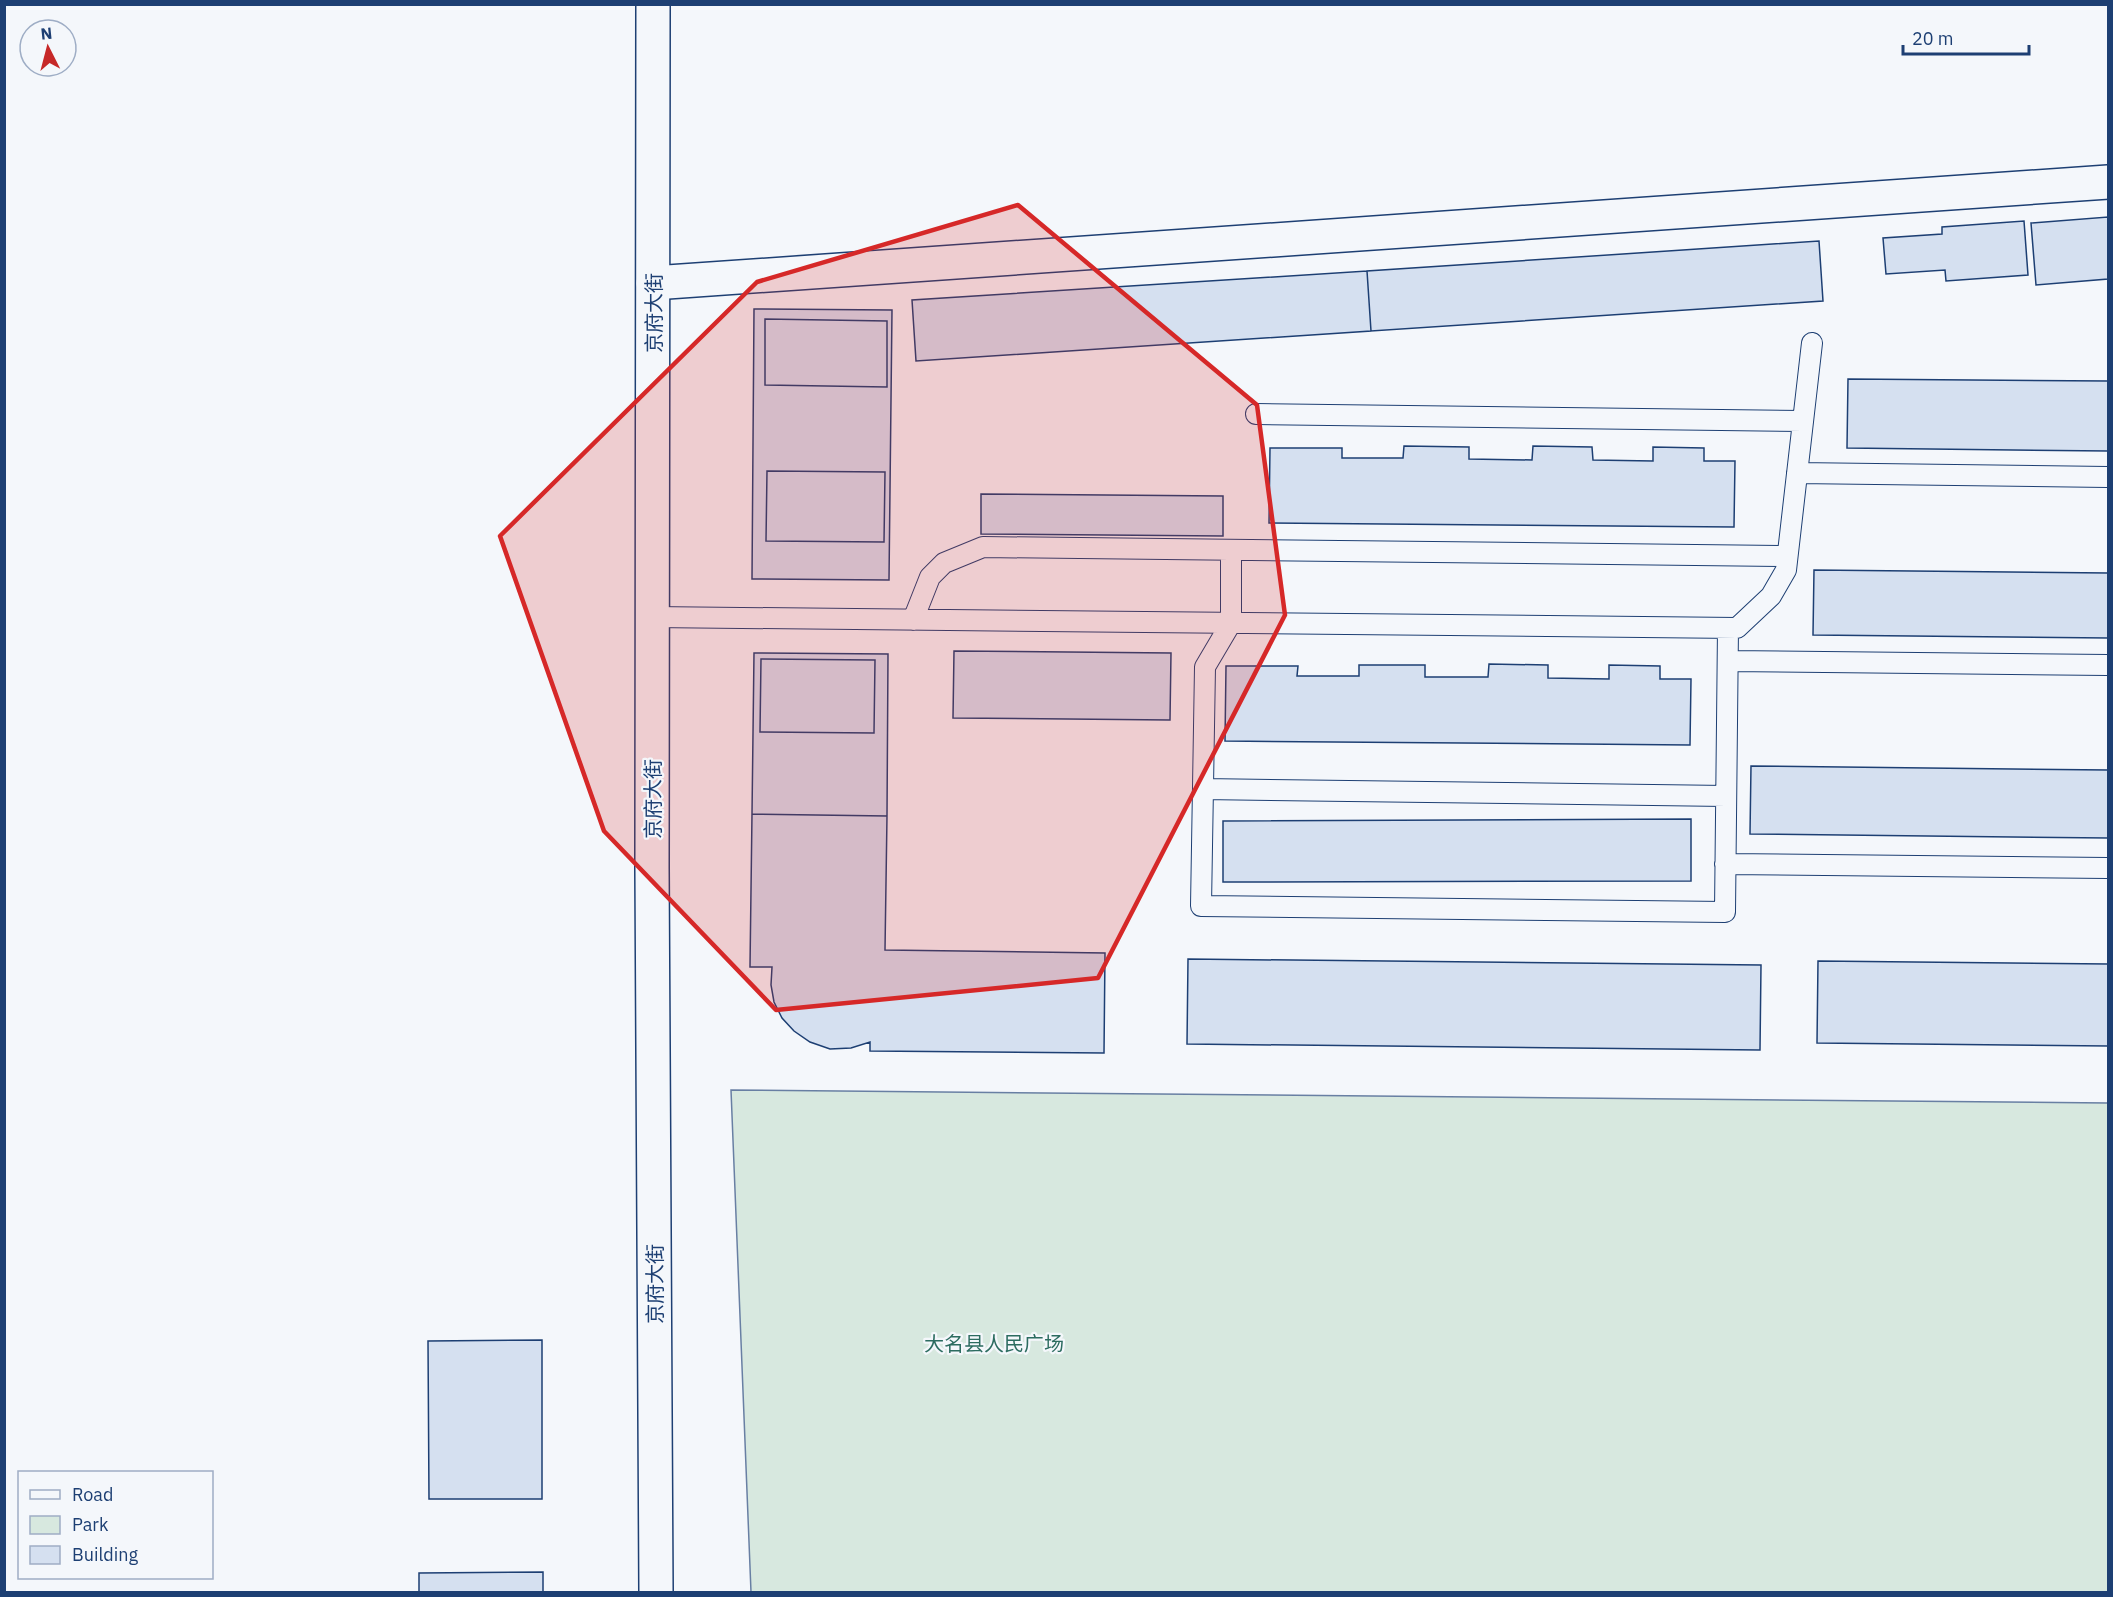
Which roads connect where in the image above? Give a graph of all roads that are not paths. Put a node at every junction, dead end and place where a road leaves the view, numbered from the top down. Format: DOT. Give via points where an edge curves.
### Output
graph roads {
  1 [pos="653,4"];
  2 [pos="2109,182"];
  3 [pos="653,283"];
  4 [pos="1812,343"];
  5 [pos="1256,414"];
  6 [pos="1803,421"];
  7 [pos="1797,473"];
  8 [pos="2109,477"];
  9 [pos="1232,550"];
  10 [pos="1787,556"];
  11 [pos="652,617"];
  12 [pos="913,620"];
  13 [pos="1231,623"];
  14 [pos="1728,628"];
  15 [pos="1728,661"];
  16 [pos="2109,665"];
  17 [pos="1203,789"];
  18 [pos="1726,796"];
  19 [pos="1725,864"];
  20 [pos="2109,868"];
  21 [pos="656,1593"];
  1 -- 3 [label="street, 京府大街"];
  2 -- 3 [label="street"];
  3 -- 11 [label="street, 京府大街"];
  4 -- 6 [label="lane"];
  5 -- 6 [label="lane"];
  6 -- 7 [label="lane"];
  7 -- 8 [label="lane"];
  7 -- 10 [label="lane"];
  9 -- 10 [label="lane"];
  9 -- 12 [label="lane" via="983,547 945,563 930,577"];
  9 -- 13 [label="lane"];
  10 -- 14 [label="lane" via="1786,570 1771,596 1737,628"];
  11 -- 12 [label="lane"];
  11 -- 21 [label="street, 京府大街"];
  12 -- 13 [label="lane"];
  13 -- 14 [label="lane"];
  13 -- 17 [label="lane" via="1205,667"];
  14 -- 15 [label="lane"];
  15 -- 16 [label="lane"];
  15 -- 18 [label="lane"];
  17 -- 18 [label="lane"];
  17 -- 19 [label="lane" via="1201,906 1725,912"];
  18 -- 19 [label="lane"];
  19 -- 20 [label="lane"];
}
